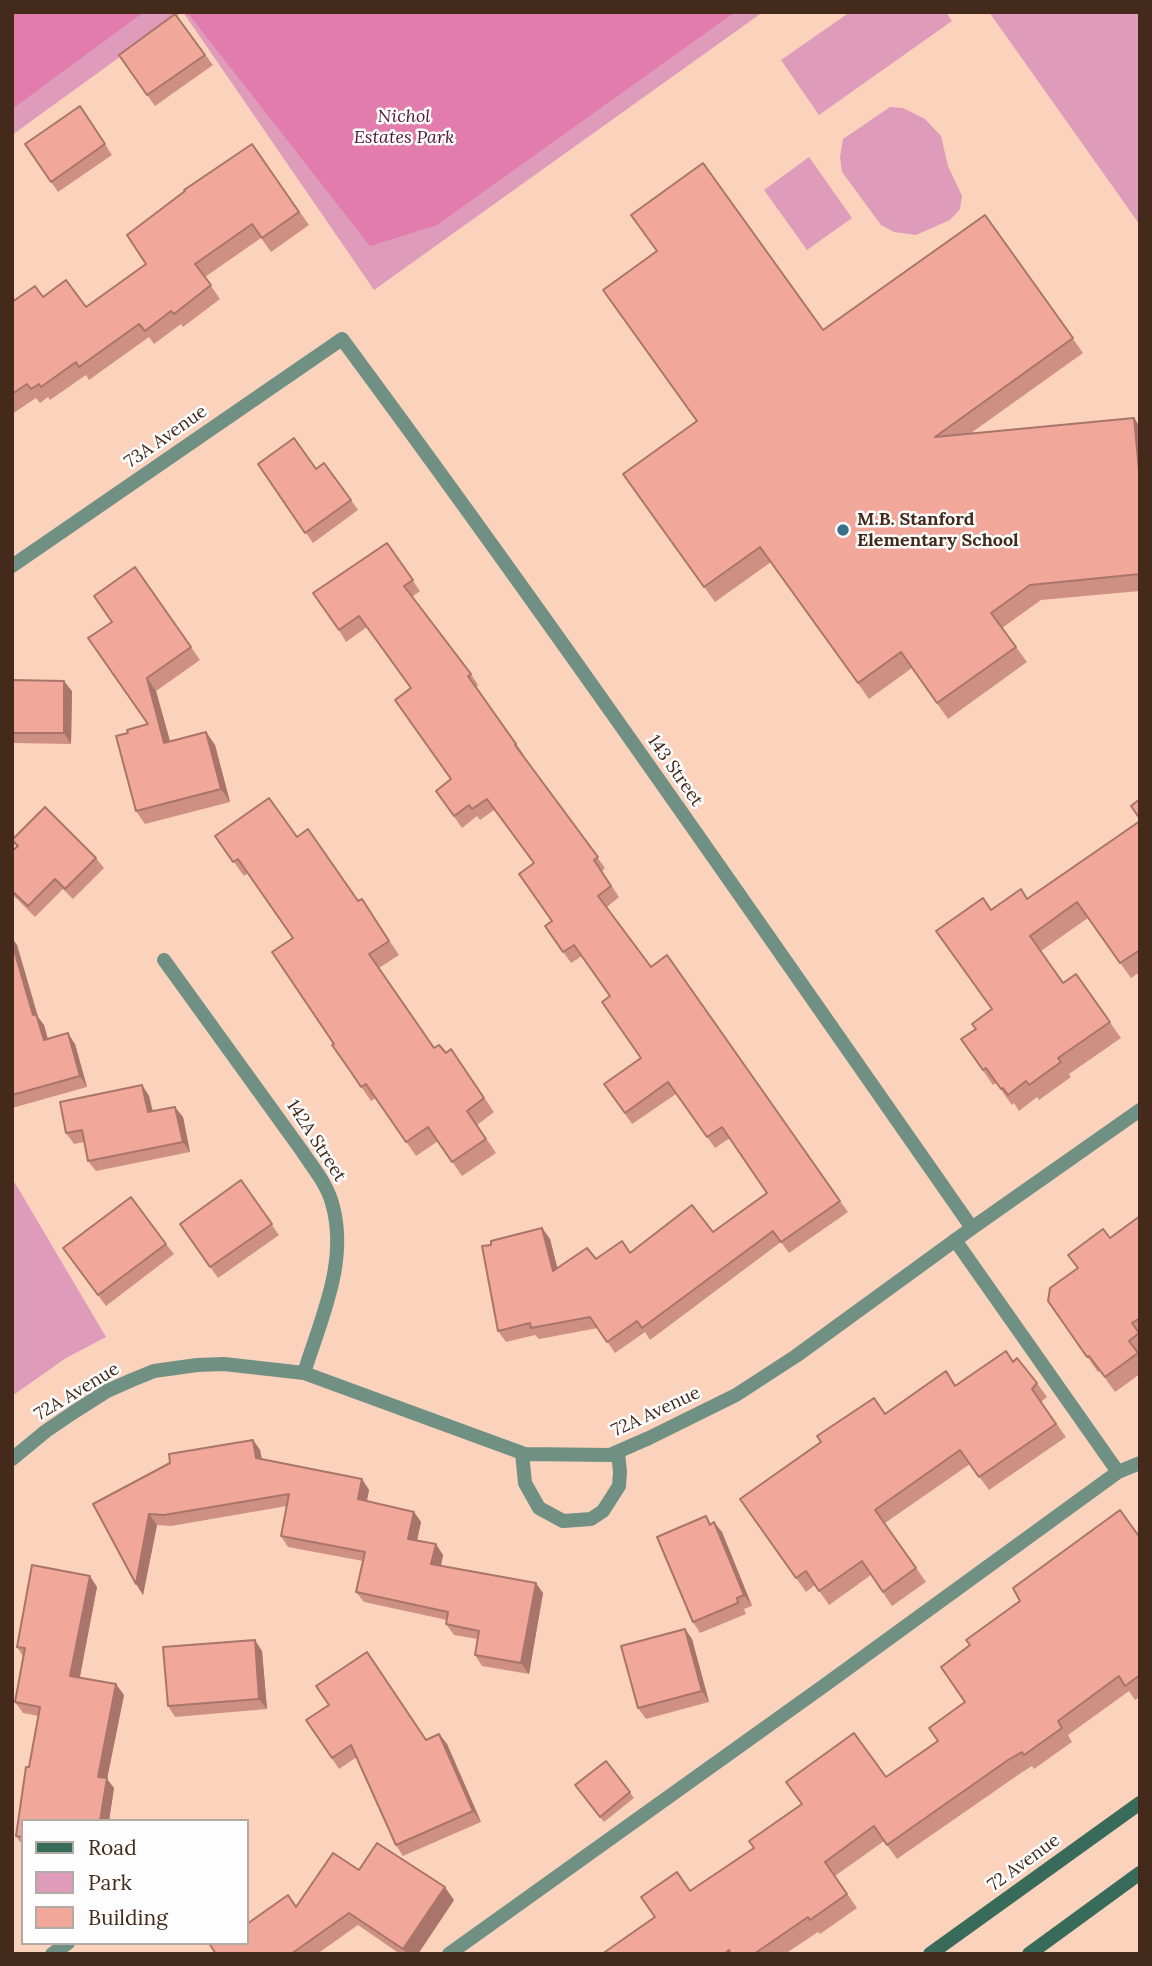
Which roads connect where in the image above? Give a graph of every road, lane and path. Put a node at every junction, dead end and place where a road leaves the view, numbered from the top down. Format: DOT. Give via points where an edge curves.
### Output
graph roads {
  1 [pos="342,339"];
  2 [pos="12,566"];
  3 [pos="164,960"];
  4 [pos="1140,1110"];
  5 [pos="972,1228"];
  6 [pos="955,1240"];
  7 [pos="304,1373"];
  8 [pos="618,1452"];
  9 [pos="522,1453"];
  10 [pos="12,1459"];
  11 [pos="1140,1463"];
  12 [pos="1118,1472"];
  13 [pos="1140,1803"];
  14 [pos="1140,1874"];
  15 [pos="449,1954"];
  16 [pos="930,1954"];
  17 [pos="1029,1954"];
  1 -- 2 [label="street, 73A Avenue"];
  1 -- 5 [label="street, 143 Street"];
  3 -- 7 [label="street, 142A Street" via="302,1152 332,1202 336,1267"];
  4 -- 5 [label="street, 72A Avenue"];
  5 -- 6 [label="street, 72A Avenue"];
  6 -- 8 [label="street, 72A Avenue" via="736,1395"];
  6 -- 12 [label="street"];
  7 -- 9 [label="street, 72A Avenue"];
  7 -- 10 [label="street, 72A Avenue" via="224,1364 154,1371 107,1391"];
  8 -- 9 [label="street, 72A Avenue"];
  8 -- 9 [label="street" via="619,1486 603,1511 591,1519 563,1521 539,1508 525,1483"];
  11 -- 12 [label="street"];
  12 -- 15 [label="street"];
  13 -- 16 [label="main road, 72 Avenue"];
  14 -- 17 [label="main road"];
}
